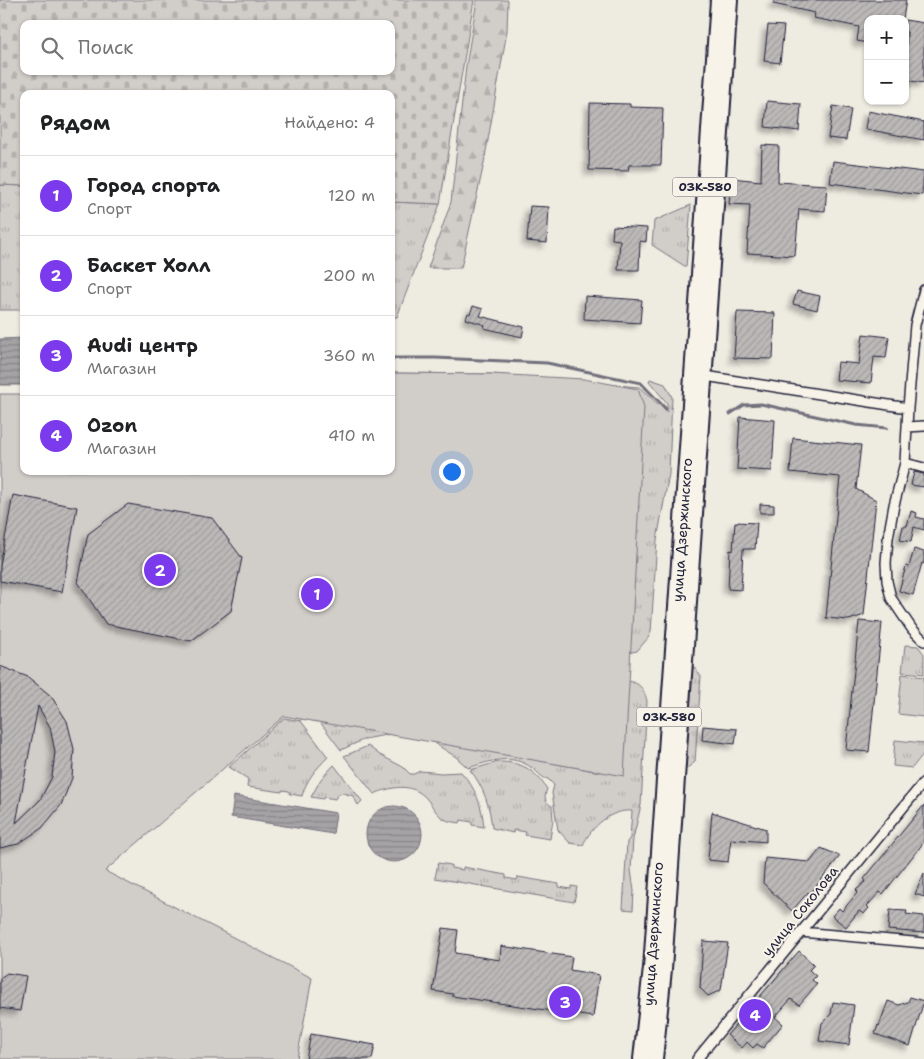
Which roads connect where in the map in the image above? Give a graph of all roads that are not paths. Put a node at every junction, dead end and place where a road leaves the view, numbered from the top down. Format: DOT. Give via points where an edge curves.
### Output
graph roads {
  1 [pos="718,0"];
  2 [pos="730,0"];
  3 [pos="924,290"];
  4 [pos="699,375"];
  5 [pos="908,408"];
  6 [pos="907,426"];
  7 [pos="924,426"];
  8 [pos="906,463"];
  9 [pos="924,468"];
  10 [pos="924,641"];
  11 [pos="678,676"];
  12 [pos="924,782"];
  13 [pos="801,932"];
  14 [pos="924,943"];
  15 [pos="641,1059"];
  16 [pos="655,1059"];
  17 [pos="697,1059"];
  1 -- 4 [label="main road, улица Дзержинского / 03К-580"];
  2 -- 4 [label="main road, улица Дзержинского / 03К-580"];
  3 -- 5 [label="street" via="915,325"];
  4 -- 5 [label="street"];
  4 -- 11 [label="main road, улица Дзержинского / 03К-580"];
  5 -- 6 [label="street"];
  6 -- 7 [label="street"];
  6 -- 8 [label="street"];
  8 -- 9 [label="street"];
  8 -- 10 [label="street" via="888,538 887,582 891,598"];
  11 -- 15 [label="main road, улица Дзержинского / 03К-580"];
  11 -- 16 [label="main road, улица Дзержинского / 03К-580" via="664,969"];
  12 -- 13 [label="street, улица Соколова"];
  13 -- 14 [label="street"];
  13 -- 17 [label="street, улица Соколова"];
}
